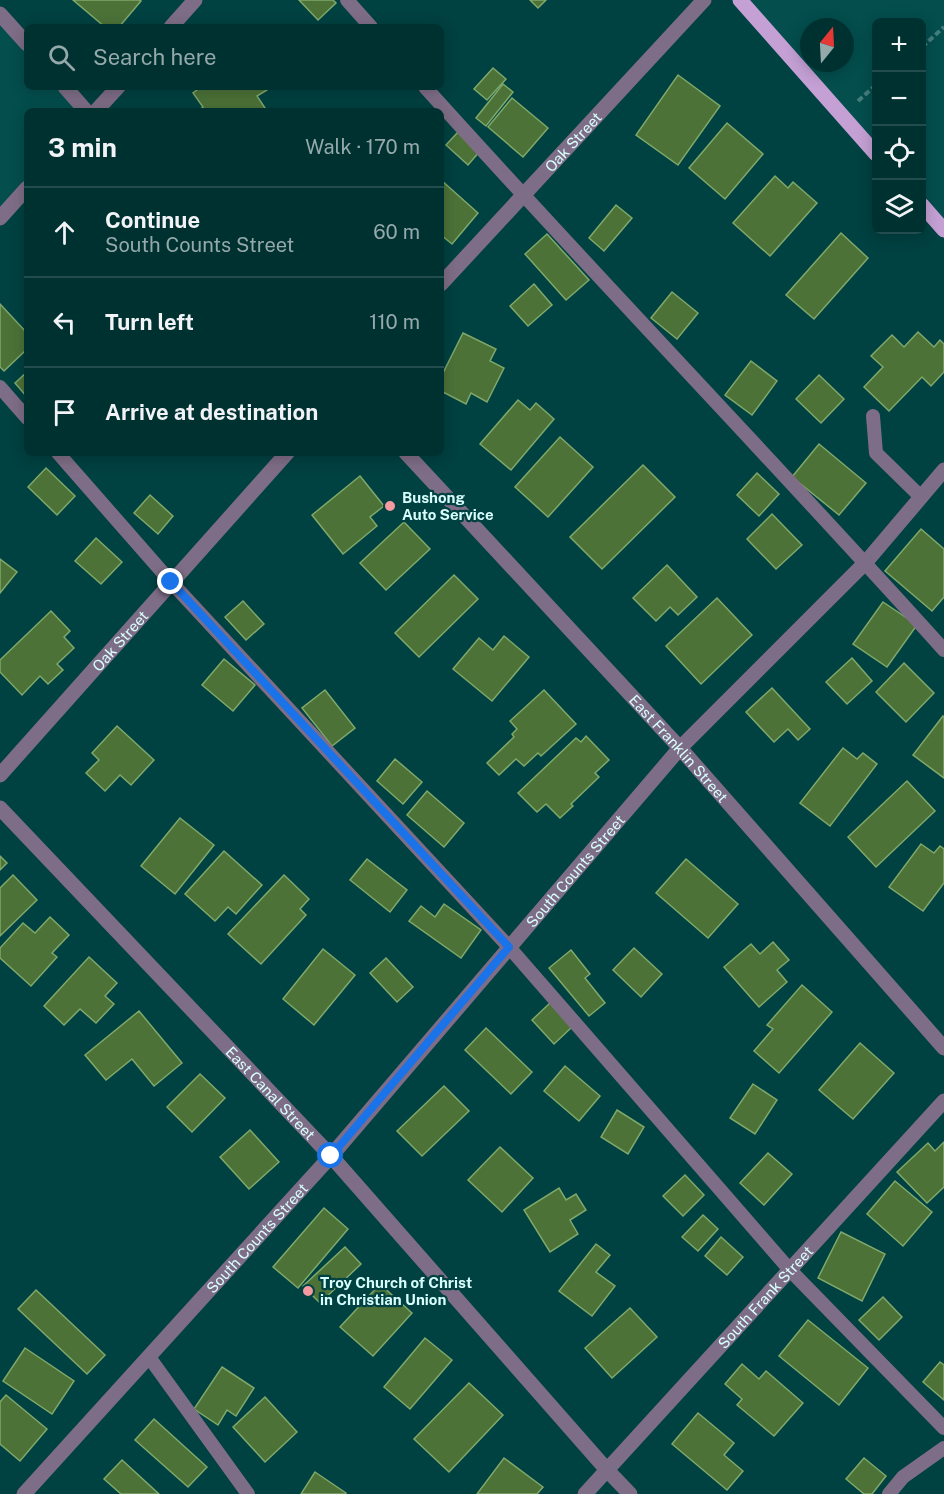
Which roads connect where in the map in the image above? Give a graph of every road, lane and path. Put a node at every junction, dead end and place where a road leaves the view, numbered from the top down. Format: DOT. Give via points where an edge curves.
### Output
graph roads {
  1 [pos="195,0"];
  2 [pos="347,0"];
  3 [pos="704,0"];
  4 [pos="740,0"];
  5 [pos="0,14"];
  6 [pos="174,24"];
  7 [pos="368,24"];
  8 [pos="944,27"];
  9 [pos="24,41"];
  10 [pos="926,43"];
  11 [pos="68,90"];
  12 [pos="115,90"];
  13 [pos="428,90"];
  14 [pos="83,108"];
  15 [pos="99,108"];
  16 [pos="444,108"];
  17 [pos="444,108"];
  18 [pos="872,149"];
  19 [pos="24,191"];
  20 [pos="523,196"];
  21 [pos="926,210"];
  22 [pos="0,218"];
  23 [pos="944,230"];
  24 [pos="444,281"];
  25 [pos="0,387"];
  26 [pos="24,415"];
  27 [pos="873,416"];
  28 [pos="61,456"];
  29 [pos="284,456"];
  30 [pos="409,456"];
  31 [pos="944,470"];
  32 [pos="921,497"];
  33 [pos="866,562"];
  34 [pos="171,582"];
  35 [pos="944,650"];
  36 [pos="680,747"];
  37 [pos="0,775"];
  38 [pos="0,808"];
  39 [pos="509,947"];
  40 [pos="944,1048"];
  41 [pos="944,1101"];
  42 [pos="331,1156"];
  43 [pos="790,1270"];
  44 [pos="149,1357"];
  45 [pos="944,1428"];
  46 [pos="944,1449"];
  47 [pos="607,1470"];
  48 [pos="24,1494"];
  49 [pos="248,1494"];
  50 [pos="585,1494"];
  51 [pos="630,1494"];
  52 [pos="889,1494"];
  1 -- 6 [label="street"];
  2 -- 7 [label="lane"];
  3 -- 20 [label="street, Oak Street"];
  4 -- 18 [label="main road"];
  5 -- 9 [label="street"];
  8 -- 10 [label="path"];
  11 -- 14 [label="street"];
  12 -- 15 [label="street"];
  13 -- 17 [label="lane"];
  16 -- 20 [label="lane"];
  19 -- 22 [label="street"];
  20 -- 24 [label="street, Oak Street"];
  20 -- 33 [label="lane"];
  21 -- 23 [label="main road"];
  25 -- 26 [label="lane"];
  27 -- 32 [label="lane" via="876,453"];
  28 -- 34 [label="lane"];
  29 -- 34 [label="street, Oak Street"];
  30 -- 36 [label="street, East Franklin Street"];
  31 -- 32 [label="street, South Counts Street"];
  32 -- 33 [label="street, South Counts Street"];
  33 -- 35 [label="lane"];
  33 -- 36 [label="street, South Counts Street"];
  34 -- 37 [label="street, Oak Street"];
  34 -- 39 [label="lane"];
  36 -- 39 [label="street, South Counts Street"];
  36 -- 40 [label="street, East Franklin Street"];
  38 -- 42 [label="street, East Canal Street"];
  39 -- 42 [label="street, South Counts Street"];
  39 -- 43 [label="lane"];
  41 -- 43 [label="street, South Frank Street"];
  42 -- 44 [label="street, South Counts Street"];
  42 -- 47 [label="street, East Canal Street"];
  43 -- 45 [label="lane"];
  43 -- 47 [label="street, South Frank Street"];
  44 -- 48 [label="street, South Counts Street"];
  44 -- 49 [label="lane"];
  46 -- 52 [label="lane" via="903,1477"];
  47 -- 50 [label="street, South Frank Street"];
  47 -- 51 [label="street, East Canal Street"];
}
